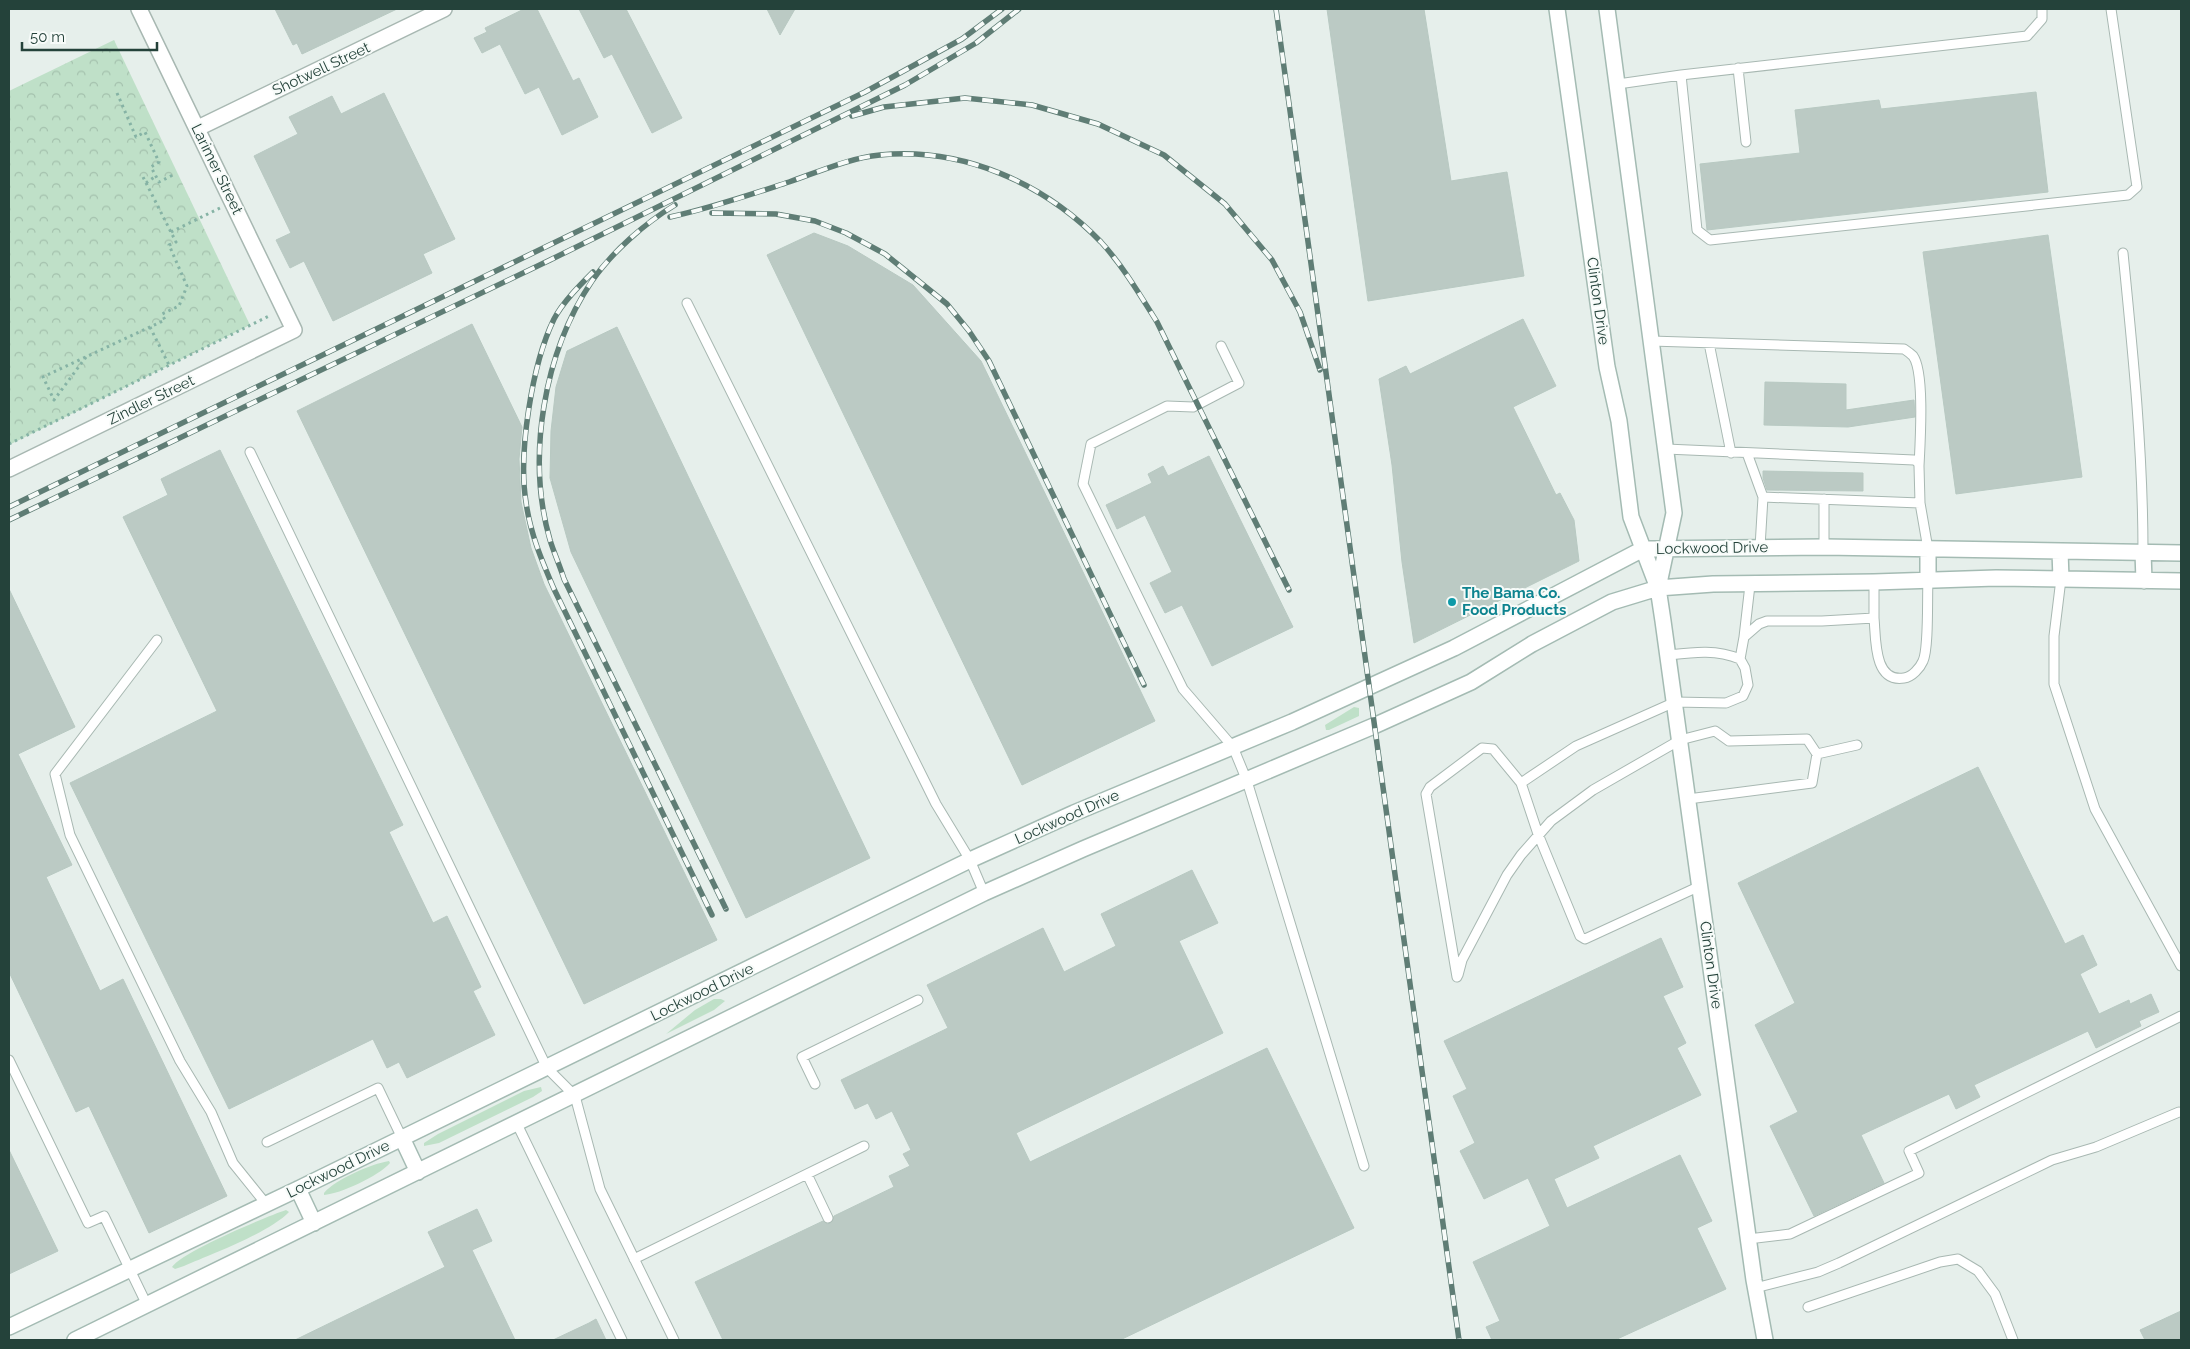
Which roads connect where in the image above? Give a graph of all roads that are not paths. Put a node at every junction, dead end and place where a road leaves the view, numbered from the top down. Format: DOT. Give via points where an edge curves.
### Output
graph roads {
  1 [pos="140,9"];
  2 [pos="444,9"];
  3 [pos="1557,9"];
  4 [pos="1607,9"];
  5 [pos="2042,9"];
  6 [pos="2111,9"];
  7 [pos="1738,68"];
  8 [pos="1680,74"];
  9 [pos="1618,84"];
  10 [pos="198,128"];
  11 [pos="1746,142"];
  12 [pos="2124,253"];
  13 [pos="688,303"];
  14 [pos="294,330"];
  15 [pos="1651,341"];
  16 [pos="1709,344"];
  17 [pos="1221,346"];
  18 [pos="1666,449"];
  19 [pos="250,452"];
  20 [pos="1747,453"];
  21 [pos="1731,454"];
  22 [pos="1920,466"];
  23 [pos="9,469"];
  24 [pos="1763,497"];
  25 [pos="1824,498"];
  26 [pos="1920,503"];
  27 [pos="1760,547"];
  28 [pos="1824,547"];
  29 [pos="1643,548"];
  30 [pos="1667,548"];
  31 [pos="1928,548"];
  32 [pos="2060,551"];
  33 [pos="2143,552"];
  34 [pos="2181,553"];
  35 [pos="1928,580"];
  36 [pos="2061,580"];
  37 [pos="2144,581"];
  38 [pos="1874,582"];
  39 [pos="2181,582"];
  40 [pos="1750,585"];
  41 [pos="1658,588"];
  42 [pos="1874,618"];
  43 [pos="1744,637"];
  44 [pos="157,640"];
  45 [pos="1668,655"];
  46 [pos="1740,659"];
  47 [pos="1675,702"];
  48 [pos="1680,740"];
  49 [pos="1857,745"];
  50 [pos="1233,747"];
  51 [pos="1817,754"];
  52 [pos="1247,781"];
  53 [pos="1521,783"];
  54 [pos="1688,799"];
  55 [pos="1538,834"];
  56 [pos="970,860"];
  57 [pos="1700,886"];
  58 [pos="984,893"];
  59 [pos="2181,966"];
  60 [pos="918,1000"];
  61 [pos="2181,1016"];
  62 [pos="9,1060"];
  63 [pos="547,1068"];
  64 [pos="815,1084"];
  65 [pos="575,1096"];
  66 [pos="2179,1112"];
  67 [pos="517,1124"];
  68 [pos="402,1138"];
  69 [pos="267,1142"];
  70 [pos="864,1146"];
  71 [pos="1364,1166"];
  72 [pos="418,1172"];
  73 [pos="807,1174"];
  74 [pos="298,1189"];
  75 [pos="266,1204"];
  76 [pos="828,1218"];
  77 [pos="314,1223"];
  78 [pos="1748,1239"];
  79 [pos="634,1259"];
  80 [pos="130,1270"];
  81 [pos="1755,1288"];
  82 [pos="147,1305"];
  83 [pos="1808,1307"];
  84 [pos="9,1327"];
  85 [pos="75,1340"];
  86 [pos="622,1340"];
  87 [pos="674,1340"];
  88 [pos="1765,1340"];
  89 [pos="2013,1340"];
  1 -- 10 [label="main road, Larimer Street"];
  2 -- 10 [label="main road, Shotwell Street"];
  3 -- 29 [label="main road, Clinton Drive" via="1607,367 1619,421 1631,517"];
  4 -- 9 [label="main road, Clinton Drive"];
  5 -- 7 [label="lane" via="2042,19 2027,36"];
  6 -- 8 [label="lane" via="2137,187 2128,195 1710,240 1698,230"];
  7 -- 8 [label="lane"];
  7 -- 11 [label="lane"];
  8 -- 9 [label="lane"];
  9 -- 15 [label="main road, Clinton Drive"];
  10 -- 14 [label="main road, Larimer Street"];
  12 -- 33 [label="lane" via="2139,422"];
  13 -- 56 [label="lane" via="936,804"];
  14 -- 23 [label="main road, Zindler Street"];
  15 -- 16 [label="lane"];
  15 -- 18 [label="main road, Clinton Drive"];
  16 -- 21 [label="lane"];
  16 -- 22 [label="lane" via="1904,349 1914,357 1918,369 1922,432"];
  17 -- 50 [label="lane" via="1239,383 1193,406 1167,406 1091,444 1083,484 1183,689"];
  18 -- 21 [label="lane"];
  18 -- 30 [label="main road, Clinton Drive" via="1674,513"];
  19 -- 63 [label="lane"];
  20 -- 21 [label="lane"];
  20 -- 22 [label="lane" via="1914,460"];
  20 -- 24 [label="lane"];
  22 -- 26 [label="lane"];
  24 -- 25 [label="lane"];
  24 -- 27 [label="lane"];
  25 -- 26 [label="lane"];
  25 -- 28 [label="lane"];
  26 -- 31 [label="lane"];
  27 -- 28 [label="main road, Lockwood Drive"];
  27 -- 30 [label="main road, Lockwood Drive"];
  28 -- 31 [label="main road, Lockwood Drive"];
  29 -- 30 [label="main road, Lockwood Drive"];
  29 -- 41 [label="main road, Clinton Drive"];
  29 -- 50 [label="main road, Lockwood Drive" via="1454,648"];
  30 -- 41 [label="main road, Clinton Drive"];
  31 -- 32 [label="main road, Lockwood Drive"];
  31 -- 35 [label="main road"];
  32 -- 33 [label="main road, Lockwood Drive"];
  32 -- 36 [label="main road"];
  33 -- 34 [label="main road, Lockwood Drive"];
  33 -- 37 [label="main road"];
  35 -- 36 [label="main road"];
  35 -- 38 [label="main road"];
  35 -- 42 [label="lane" via="1925,656 1918,670 1904,679 1892,677 1880,665"];
  36 -- 37 [label="main road"];
  36 -- 59 [label="lane" via="2054,636 2054,684 2095,809"];
  37 -- 39 [label="main road"];
  38 -- 40 [label="main road"];
  38 -- 42 [label="lane"];
  40 -- 41 [label="main road"];
  40 -- 43 [label="lane"];
  41 -- 45 [label="main road, Clinton Drive"];
  41 -- 52 [label="main road" via="1612,602 1532,644 1471,682"];
  42 -- 43 [label="lane" via="1767,620"];
  43 -- 46 [label="lane"];
  44 -- 75 [label="lane" via="55,774 70,835 180,1061 211,1112 233,1163"];
  45 -- 46 [label="lane" via="1709,651"];
  45 -- 47 [label="main road, Clinton Drive"];
  46 -- 47 [label="lane" via="1748,685 1743,696 1726,703"];
  47 -- 48 [label="main road, Clinton Drive"];
  47 -- 53 [label="lane" via="1576,746"];
  48 -- 51 [label="lane" via="1715,731 1729,741 1807,739"];
  48 -- 54 [label="main road, Clinton Drive"];
  48 -- 55 [label="lane" via="1593,790 1551,820"];
  49 -- 51 [label="lane"];
  50 -- 52 [label="lane"];
  50 -- 56 [label="main road, Lockwood Drive"];
  51 -- 54 [label="lane" via="1812,783"];
  52 -- 58 [label="main road"];
  52 -- 71 [label="lane"];
  53 -- 55 [label="lane"];
  53 -- 55 [label="lane" via="1493,749 1482,748 1430,787 1426,794 1457,978 1462,960 1507,875"];
  54 -- 57 [label="main road, Clinton Drive"];
  55 -- 57 [label="lane" via="1580,936 1585,939"];
  56 -- 58 [label="lane"];
  56 -- 63 [label="main road, Lockwood Drive"];
  57 -- 78 [label="main road, Clinton Drive"];
  58 -- 65 [label="main road"];
  60 -- 64 [label="lane" via="802,1057"];
  61 -- 78 [label="lane" via="1909,1152 1919,1173 1790,1234"];
  62 -- 80 [label="lane" via="88,1223 104,1216"];
  63 -- 65 [label="lane"];
  63 -- 68 [label="main road, Lockwood Drive"];
  65 -- 67 [label="main road"];
  65 -- 79 [label="lane" via="600,1189"];
  66 -- 81 [label="lane" via="2052,1160 1818,1272"];
  67 -- 72 [label="main road"];
  67 -- 86 [label="lane"];
  68 -- 69 [label="lane" via="378,1088"];
  68 -- 72 [label="main road"];
  68 -- 74 [label="main road, Lockwood Drive"];
  70 -- 73 [label="lane"];
  72 -- 77 [label="main road"];
  73 -- 76 [label="lane"];
  73 -- 79 [label="lane"];
  74 -- 75 [label="main road, Lockwood Drive"];
  74 -- 77 [label="main road"];
  75 -- 80 [label="main road, Lockwood Drive"];
  77 -- 82 [label="main road"];
  78 -- 81 [label="main road, Clinton Drive"];
  79 -- 87 [label="lane"];
  80 -- 82 [label="lane"];
  80 -- 84 [label="main road, Lockwood Drive"];
  81 -- 88 [label="main road, Clinton Drive"];
  82 -- 85 [label="main road"];
  83 -- 89 [label="lane" via="1940,1262 1958,1259 1978,1272 1995,1294"];
}
